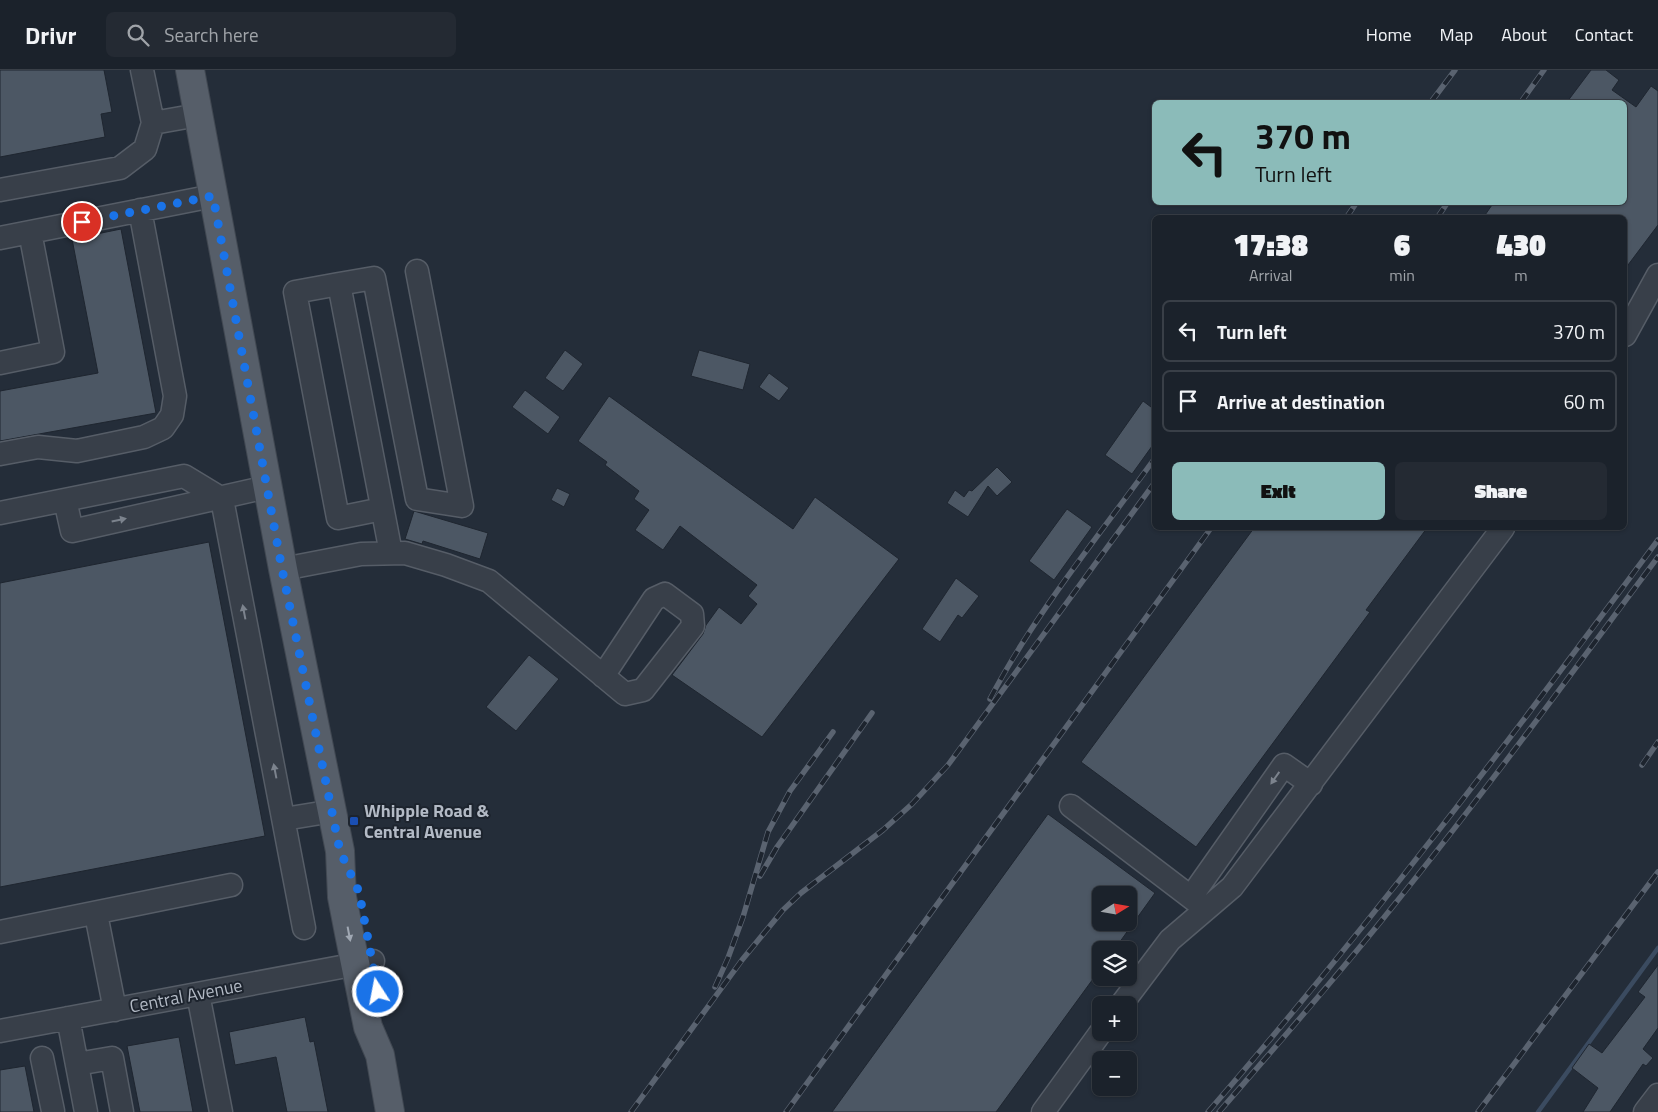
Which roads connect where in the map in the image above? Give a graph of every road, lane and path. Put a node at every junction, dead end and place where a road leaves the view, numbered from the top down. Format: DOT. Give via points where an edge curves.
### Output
graph roads {
  1 [pos="142,70"];
  2 [pos="190,70"];
  3 [pos="198,115"];
  4 [pos="152,123"];
  5 [pos="0,190"];
  6 [pos="213,196"];
  7 [pos="140,210"];
  8 [pos="30,232"];
  9 [pos="0,238"];
  10 [pos="417,271"];
  11 [pos="1658,275"];
  12 [pos="339,284"];
  13 [pos="1627,331"];
  14 [pos="0,363"];
  15 [pos="0,454"];
  16 [pos="267,487"];
  17 [pos="222,498"];
  18 [pos="65,500"];
  19 [pos="382,509"];
  20 [pos="0,513"];
  21 [pos="1502,530"];
  22 [pos="391,553"];
  23 [pos="282,569"];
  24 [pos="603,676"];
  25 [pos="1311,784"];
  26 [pos="1071,806"];
  27 [pos="333,811"];
  28 [pos="284,819"];
  29 [pos="231,885"];
  30 [pos="1198,903"];
  31 [pos="96,914"];
  32 [pos="304,928"];
  33 [pos="0,932"];
  34 [pos="364,963"];
  35 [pos="198,994"];
  36 [pos="1128,996"];
  37 [pos="115,1010"];
  38 [pos="68,1018"];
  39 [pos="0,1031"];
  40 [pos="1094,1041"];
  41 [pos="42,1058"];
  42 [pos="77,1064"];
  43 [pos="1658,1095"];
  44 [pos="86,1108"];
  45 [pos="53,1111"];
  46 [pos="122,1112"];
  47 [pos="221,1112"];
  48 [pos="390,1112"];
  49 [pos="1043,1112"];
  50 [pos="1646,1112"];
  1 -- 4 [label="street"];
  2 -- 3 [label="main road"];
  3 -- 4 [label="street"];
  3 -- 6 [label="main road"];
  4 -- 5 [label="street" via="145,149 120,168"];
  6 -- 7 [label="street"];
  6 -- 16 [label="main road"];
  7 -- 8 [label="street"];
  7 -- 15 [label="street" via="175,396 172,414 163,428 144,437 77,451 38,447"];
  8 -- 9 [label="street"];
  8 -- 14 [label="street" via="53,352"];
  10 -- 12 [label="street" via="462,506 416,498 374,278"];
  11 -- 13 [label="street"];
  12 -- 19 [label="street"];
  12 -- 19 [label="street" via="295,292 336,508 338,518"];
  16 -- 17 [label="street"];
  16 -- 23 [label="main road"];
  17 -- 18 [label="street" via="184,476"];
  18 -- 17 [label="street, one-way" via="72,530"];
  28 -- 17 [label="street, one-way"];
  18 -- 20 [label="street"];
  19 -- 22 [label="street"];
  21 -- 25 [label="street"];
  22 -- 23 [label="street" via="361,554"];
  22 -- 24 [label="street" via="405,553 489,581"];
  23 -- 27 [label="main road"];
  25 -- 30 [label="street" via="1232,887"];
  25 -- 30 [label="street, one-way" via="1284,765"];
  26 -- 30 [label="street"];
  27 -- 28 [label="street"];
  27 -- 34 [label="main road" via="340,851 359,892"];
  28 -- 32 [label="street"];
  29 -- 31 [label="street"];
  30 -- 36 [label="street"];
  31 -- 33 [label="street"];
  31 -- 37 [label="street"];
  34 -- 35 [label="street, Central Avenue"];
  34 -- 48 [label="main road" via="385,1023 380,1055"];
  35 -- 37 [label="street, Central Avenue"];
  35 -- 47 [label="street"];
  37 -- 38 [label="street, Central Avenue"];
  38 -- 39 [label="street, Central Avenue"];
  38 -- 42 [label="street"];
  40 -- 49 [label="street"];
  41 -- 45 [label="street"];
  42 -- 44 [label="street"];
  42 -- 46 [label="street" via="112,1058"];
  43 -- 50 [label="street"];
  44 -- 45 [label="street"];
}
